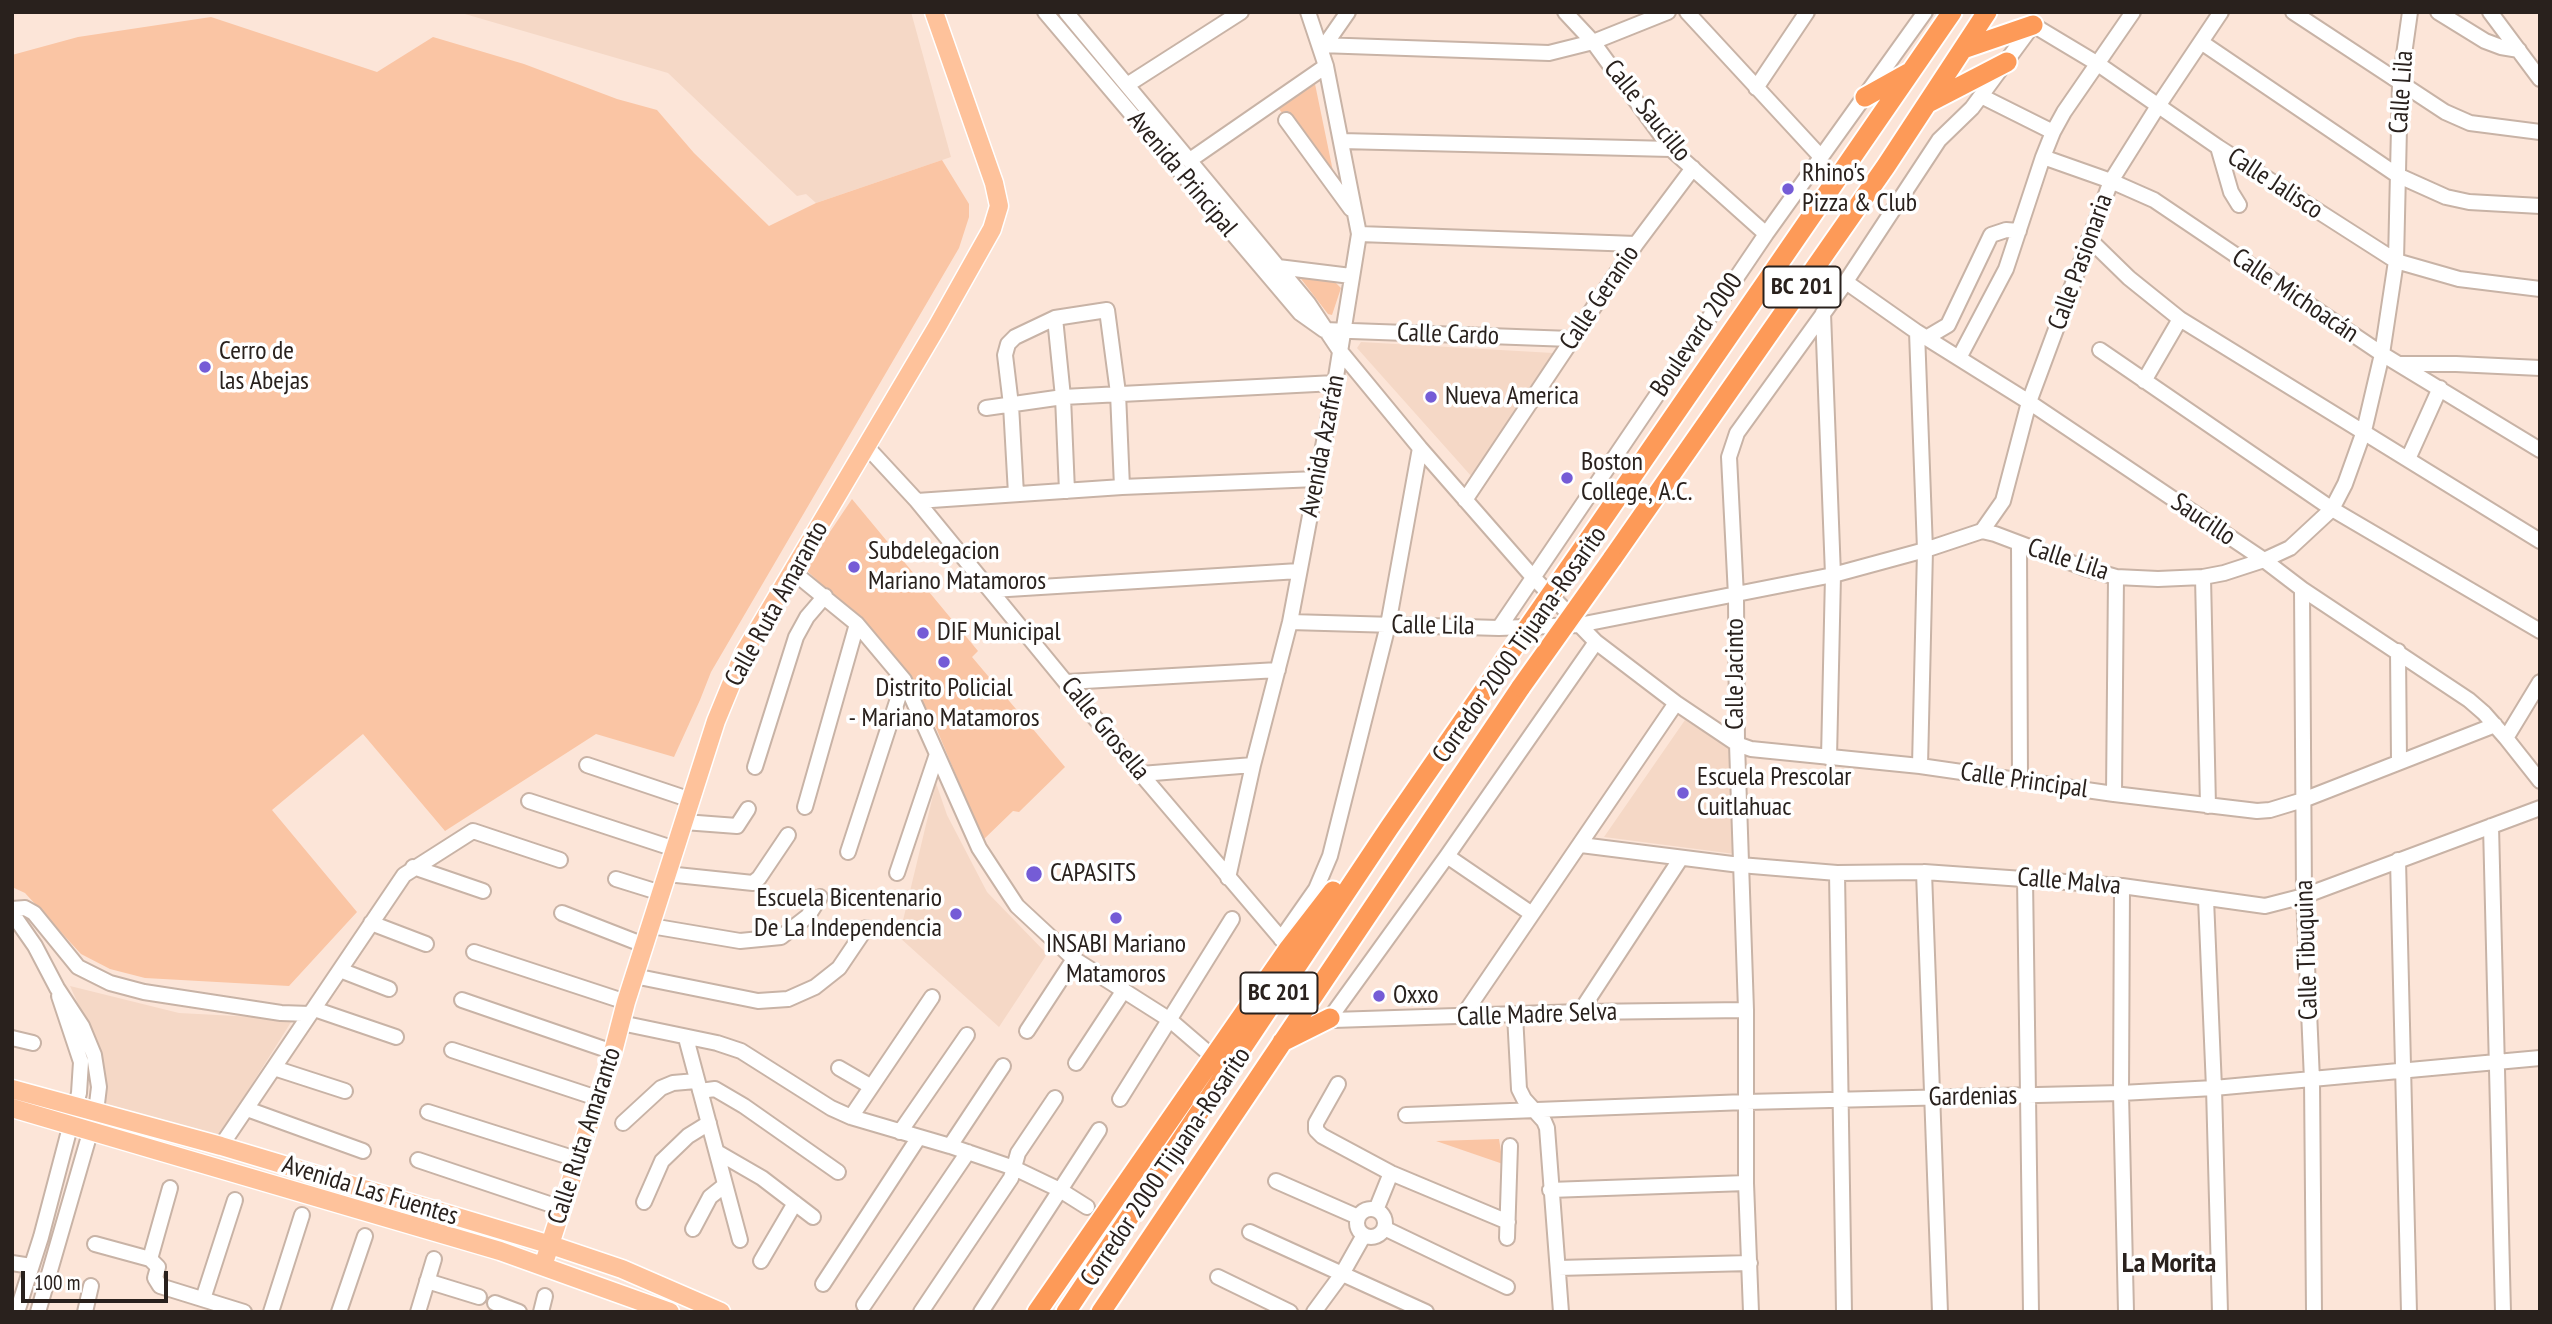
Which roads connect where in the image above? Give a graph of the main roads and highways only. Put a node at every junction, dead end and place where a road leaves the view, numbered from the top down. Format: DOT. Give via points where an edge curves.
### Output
graph roads {
  1 [pos="934,12"];
  2 [pos="1952,12"];
  3 [pos="1987,12"];
  4 [pos="2033,25"];
  5 [pos="1963,49"];
  6 [pos="2007,62"];
  7 [pos="1912,70"];
  8 [pos="1865,97"];
  9 [pos="1927,103"];
  10 [pos="1859,148"];
  11 [pos="1886,166"];
  12 [pos="1834,185"];
  13 [pos="1860,205"];
  14 [pos="1390,828"];
  15 [pos="1330,1018"];
  16 [pos="1281,1042"];
  17 [pos="12,1089"];
  18 [pos="12,1108"];
  19 [pos="73,1115"];
  20 [pos="93,1120"];
  21 [pos="1126,1224"];
  22 [pos="551,1245"];
  23 [pos="543,1266"];
  24 [pos="670,1312"];
  25 [pos="721,1312"];
  26 [pos="1037,1312"];
  27 [pos="1045,1312"];
  28 [pos="1066,1312"];
  29 [pos="1104,1312"];
  1 -- 22 [label="main road, Calle Ruta Amaranto" via="994,183 999,206 992,229 744,653 716,721"];
  2 -- 7 [label="highway, Corredor 2000 Tijuana-Rosarito / BC 201"];
  3 -- 5 [label="highway, Corredor 2000 Tijuana-Rosarito / BC 201"];
  4 -- 5 [label="highway"];
  5 -- 9 [label="highway, Corredor 2000 Tijuana-Rosarito / BC 201"];
  6 -- 9 [label="highway"];
  7 -- 8 [label="highway"];
  7 -- 10 [label="highway, Corredor 2000 Tijuana-Rosarito / BC 201"];
  9 -- 11 [label="highway, Corredor 2000 Tijuana-Rosarito / BC 201"];
  10 -- 11 [label="highway" via="1868,165"];
  10 -- 12 [label="highway, Corredor 2000 Tijuana-Rosarito / BC 201"];
  11 -- 13 [label="highway, Corredor 2000 Tijuana-Rosarito / BC 201"];
  12 -- 13 [label="highway" via="1850,192"];
  12 -- 14 [label="highway, Corredor 2000 Tijuana-Rosarito / BC 201, bridge"];
  13 -- 16 [label="highway, Corredor 2000 Tijuana-Rosarito / BC 201, bridge" via="1521,687"];
  14 -- 21 [label="highway, Corredor 2000 Tijuana-Rosarito / BC 201"];
  14 -- 26 [label="highway" via="1367,848 1285,944"];
  15 -- 16 [label="highway"];
  16 -- 29 [label="highway, Corredor 2000 Tijuana-Rosarito / BC 201"];
  17 -- 19 [label="main road, Avenida Las Fuentes"];
  18 -- 19 [label="main road, Avenida Las Fuentes"];
  19 -- 20 [label="main road, Avenida Las Fuentes"];
  20 -- 22 [label="main road, Avenida Las Fuentes" via="221,1146"];
  20 -- 23 [label="main road, Avenida Las Fuentes"];
  21 -- 27 [label="highway"];
  21 -- 28 [label="highway, Corredor 2000 Tijuana-Rosarito / BC 201"];
  22 -- 23 [label="main road, Calle Ruta Amaranto"];
  22 -- 25 [label="main road, Avenida Las Fuentes" via="622,1269"];
  23 -- 24 [label="main road, Avenida Las Fuentes"];
}
